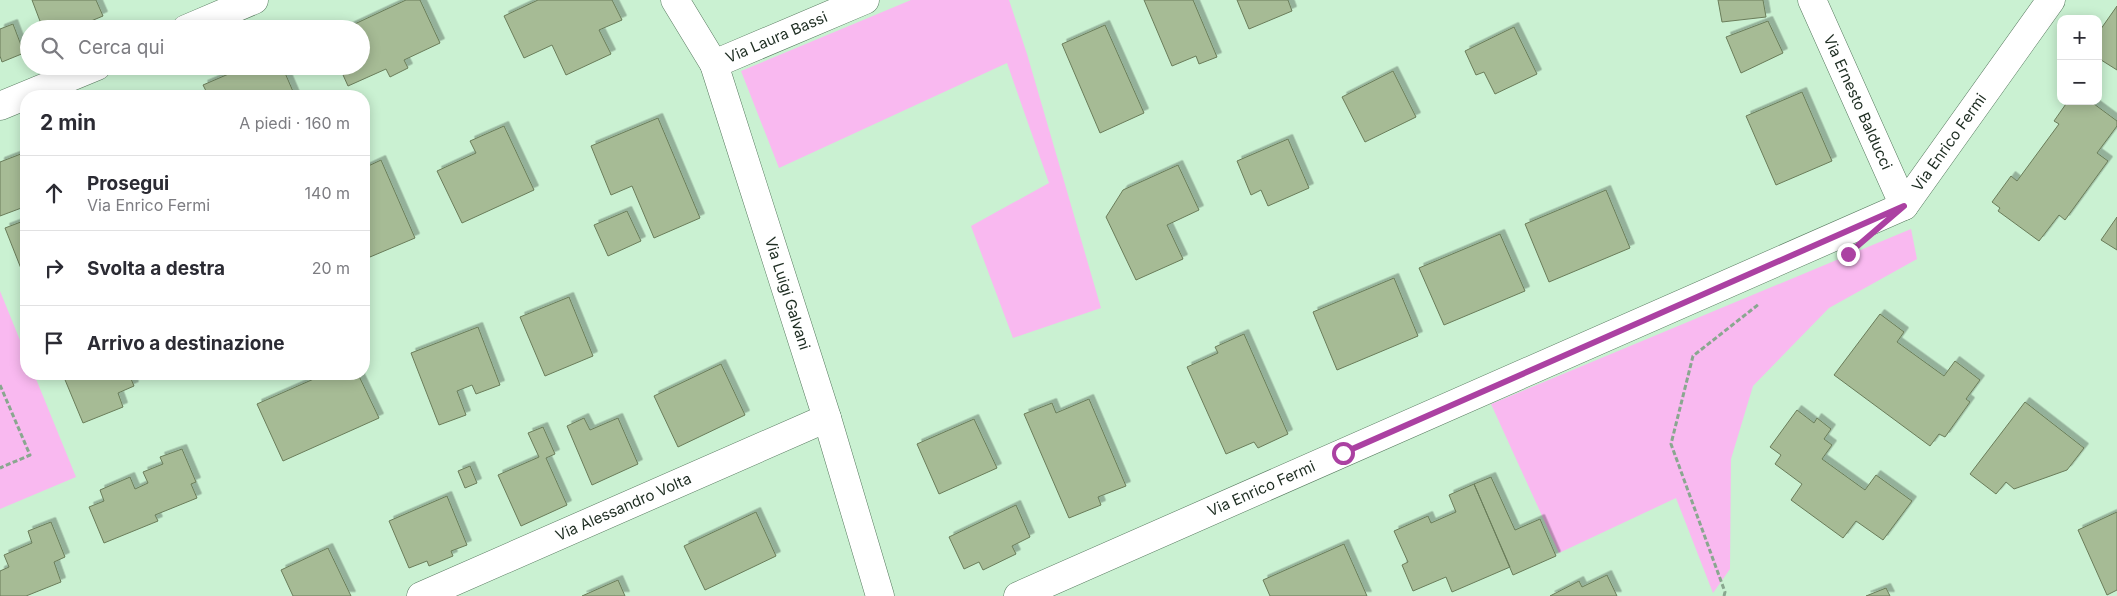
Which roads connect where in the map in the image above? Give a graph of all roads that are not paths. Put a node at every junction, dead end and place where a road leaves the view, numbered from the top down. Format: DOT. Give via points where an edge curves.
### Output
graph roads {
  1 [pos="254,0"];
  2 [pos="675,0"];
  3 [pos="865,0"];
  4 [pos="1812,0"];
  5 [pos="2051,0"];
  6 [pos="207,20"];
  7 [pos="714,64"];
  8 [pos="75,75"];
  9 [pos="39,90"];
  10 [pos="20,98"];
  11 [pos="0,106"];
  12 [pos="1904,206"];
  13 [pos="827,418"];
  14 [pos="421,596"];
  15 [pos="880,596"];
  16 [pos="1018,596"];
  1 -- 6 [label="street"];
  2 -- 7 [label="street, Via Luigi Galvani"];
  3 -- 7 [label="street, Via Laura Bassi"];
  4 -- 12 [label="street, Via Ernesto Balducci"];
  5 -- 12 [label="street, Via Enrico Fermi"];
  7 -- 13 [label="street, Via Luigi Galvani"];
  8 -- 9 [label="street"];
  10 -- 11 [label="street"];
  12 -- 16 [label="street, Via Enrico Fermi"];
  13 -- 14 [label="street, Via Alessandro Volta"];
  13 -- 15 [label="street, Via Luigi Galvani"];
}
